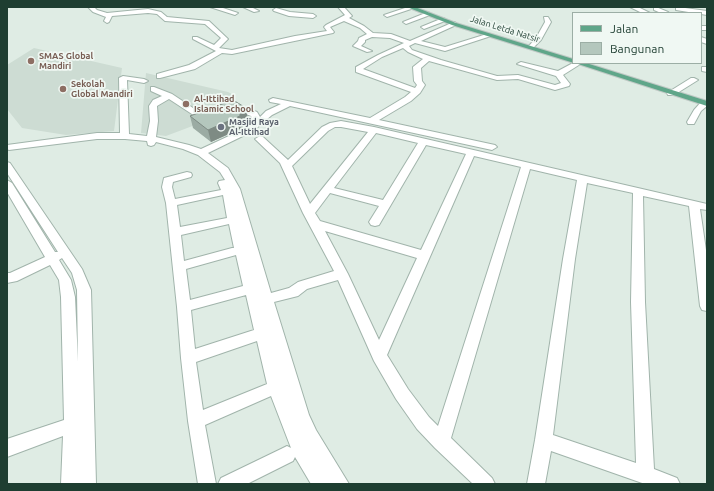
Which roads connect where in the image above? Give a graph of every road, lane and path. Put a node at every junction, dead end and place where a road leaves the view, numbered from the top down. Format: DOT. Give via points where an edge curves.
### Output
graph roads {
  1 [pos="91,7"];
  2 [pos="213,7"];
  3 [pos="246,7"];
  4 [pos="341,7"];
  5 [pos="411,7"];
  6 [pos="633,7"];
  7 [pos="307,9"];
  8 [pos="656,9"];
  9 [pos="678,9"];
  10 [pos="256,10"];
  11 [pos="276,10"];
  12 [pos="645,12"];
  13 [pos="664,12"];
  14 [pos="700,12"];
  15 [pos="235,13"];
  16 [pos="292,14"];
  17 [pos="428,14"];
  18 [pos="107,15"];
  19 [pos="387,15"];
  20 [pos="313,16"];
  21 [pos="332,17"];
  22 [pos="546,18"];
  23 [pos="342,20"];
  24 [pos="443,20"];
  25 [pos="106,22"];
  26 [pos="406,22"];
  27 [pos="454,24"];
  28 [pos="424,27"];
  29 [pos="371,35"];
  30 [pos="489,35"];
  31 [pos="195,38"];
  32 [pos="409,43"];
  33 [pos="531,47"];
  34 [pos="218,49"];
  35 [pos="369,51"];
  36 [pos="427,59"];
  37 [pos="572,61"];
  38 [pos="521,64"];
  39 [pos="576,64"];
  40 [pos="581,64"];
  41 [pos="373,74"];
  42 [pos="559,74"];
  43 [pos="160,76"];
  44 [pos="364,80"];
  45 [pos="694,80"];
  46 [pos="144,81"];
  47 [pos="154,89"];
  48 [pos="417,91"];
  49 [pos="671,92"];
  50 [pos="169,96"];
  51 [pos="178,100"];
  52 [pos="273,100"];
  53 [pos="290,103"];
  54 [pos="706,104"];
  55 [pos="153,106"];
  56 [pos="241,109"];
  57 [pos="201,116"];
  58 [pos="691,122"];
  59 [pos="373,125"];
  60 [pos="125,136"];
  61 [pos="260,139"];
  62 [pos="152,141"];
  63 [pos="423,142"];
  64 [pos="492,147"];
  65 [pos="9,150"];
  66 [pos="199,152"];
  67 [pos="471,153"];
  68 [pos="7,165"];
  69 [pos="287,166"];
  70 [pos="526,166"];
  71 [pos="187,176"];
  72 [pos="582,178"];
  73 [pos="7,183"];
  74 [pos="329,190"];
  75 [pos="638,190"];
  76 [pos="219,193"];
  77 [pos="171,203"];
  78 [pos="694,203"];
  79 [pos="385,204"];
  80 [pos="707,207"];
  81 [pos="309,213"];
  82 [pos="226,221"];
  83 [pos="375,222"];
  84 [pos="316,224"];
  85 [pos="175,232"];
  86 [pos="232,252"];
  87 [pos="56,253"];
  88 [pos="423,255"];
  89 [pos="178,267"];
  90 [pos="7,272"];
  91 [pos="7,278"];
  92 [pos="343,278"];
  93 [pos="242,291"];
  94 [pos="260,301"];
  95 [pos="707,306"];
  96 [pos="184,307"];
  97 [pos="262,333"];
  98 [pos="379,356"];
  99 [pos="188,358"];
  100 [pos="266,390"];
  101 [pos="196,421"];
  102 [pos="79,423"];
  103 [pos="544,440"];
  104 [pos="442,442"];
  105 [pos="7,448"];
  106 [pos="287,455"];
  107 [pos="645,475"];
  108 [pos="70,484"];
  109 [pos="87,484"];
  110 [pos="207,484"];
  111 [pos="226,484"];
  112 [pos="322,484"];
  113 [pos="340,484"];
  114 [pos="486,484"];
  115 [pos="536,484"];
  116 [pos="671,484"];
  1 -- 18 [label="street"];
  2 -- 15 [label="street"];
  3 -- 10 [label="street"];
  4 -- 23 [label="street" via="350,16"];
  5 -- 17 [label="main road, Jalan Letda Natsir"];
  5 -- 19 [label="street"];
  6 -- 12 [label="street"];
  7 -- 16 [label="street"];
  8 -- 13 [label="street"];
  9 -- 14 [label="street"];
  11 -- 16 [label="street"];
  16 -- 20 [label="street"];
  17 -- 24 [label="main road, Jalan Letda Natsir"];
  17 -- 26 [label="street"];
  18 -- 25 [label="street" via="109,18"];
  18 -- 34 [label="street" via="148,11 159,13 165,19 207,22 224,37 225,40"];
  21 -- 23 [label="street"];
  22 -- 33 [label="street" via="548,22 539,39"];
  23 -- 29 [label="street" via="362,27"];
  23 -- 34 [label="street" via="328,26 331,32 327,33 232,52"];
  24 -- 27 [label="main road, Jalan Letda Natsir"];
  24 -- 28 [label="street"];
  27 -- 30 [label="main road, Jalan Letda Natsir"];
  27 -- 32 [label="street"];
  29 -- 32 [label="street" via="391,36"];
  29 -- 35 [label="street" via="361,39 362,42 356,46"];
  30 -- 32 [label="street" via="445,49"];
  30 -- 33 [label="main road, Jalan Letda Natsir"];
  31 -- 34 [label="street"];
  32 -- 36 [label="street" via="410,51"];
  32 -- 41 [label="street" via="360,67 360,70"];
  33 -- 37 [label="main road, Jalan Letda Natsir"];
  34 -- 43 [label="street" via="192,67"];
  36 -- 42 [label="street" via="497,78 518,77 555,88 566,84"];
  36 -- 48 [label="street" via="417,67 421,85"];
  38 -- 42 [label="street"];
  39 -- 42 [label="street"];
  40 -- 49 [label="main road"];
  41 -- 44 [label="street"];
  41 -- 48 [label="street"];
  45 -- 49 [label="street"];
  46 -- 60 [label="street" via="123,78"];
  47 -- 50 [label="street"];
  48 -- 59 [label="street"];
  49 -- 54 [label="main road"];
  50 -- 51 [label="street"];
  50 -- 55 [label="street"];
  51 -- 55 [label="street"];
  51 -- 57 [label="street"];
  52 -- 53 [label="street"];
  53 -- 59 [label="street"];
  53 -- 66 [label="street" via="269,114 250,129"];
  54 -- 58 [label="street" via="698,110"];
  55 -- 62 [label="street"];
  56 -- 66 [label="street" via="254,114 254,122"];
  59 -- 63 [label="street"];
  59 -- 64 [label="street"];
  59 -- 69 [label="street" via="333,125 325,129"];
  59 -- 74 [label="street"];
  60 -- 62 [label="street"];
  60 -- 65 [label="street" via="49,140"];
  61 -- 69 [label="street"];
  62 -- 65 [label="street" via="106,139"];
  62 -- 66 [label="street" via="175,143"];
  62 -- 94 [label="street" via="198,158 219,174 228,193"];
  63 -- 67 [label="street"];
  63 -- 79 [label="street"];
  66 -- 94 [label="street" via="224,170 235,189"];
  67 -- 70 [label="street"];
  67 -- 88 [label="street"];
  68 -- 87 [label="street"];
  69 -- 81 [label="street"];
  70 -- 72 [label="street"];
  70 -- 104 [label="street"];
  71 -- 77 [label="street" via="166,182"];
  72 -- 75 [label="street"];
  72 -- 103 [label="street"];
  73 -- 87 [label="street"];
  74 -- 79 [label="street"];
  74 -- 81 [label="street"];
  75 -- 78 [label="street"];
  75 -- 107 [label="street" via="638,302"];
  76 -- 77 [label="street"];
  77 -- 85 [label="street"];
  78 -- 80 [label="street"];
  78 -- 95 [label="street"];
  79 -- 83 [label="street"];
  81 -- 84 [label="street"];
  82 -- 85 [label="street"];
  84 -- 88 [label="street"];
  84 -- 92 [label="street"];
  85 -- 89 [label="street"];
  86 -- 89 [label="street"];
  87 -- 90 [label="street"];
  87 -- 91 [label="street" via="12,278"];
  87 -- 102 [label="street" via="68,296"];
  88 -- 98 [label="street"];
  89 -- 96 [label="street"];
  92 -- 94 [label="street" via="305,293 293,292"];
  92 -- 98 [label="street"];
  93 -- 96 [label="street"];
  94 -- 97 [label="street"];
  94 -- 113 [label="street" via="301,416 310,436"];
  96 -- 99 [label="street"];
  97 -- 99 [label="street"];
  97 -- 112 [label="street" via="276,389 303,456"];
  98 -- 104 [label="street" via="413,410"];
  99 -- 101 [label="street"];
  100 -- 101 [label="street"];
  101 -- 110 [label="street"];
  102 -- 105 [label="street"];
  102 -- 108 [label="street"];
  102 -- 109 [label="street"];
  103 -- 107 [label="street"];
  103 -- 115 [label="street"];
  104 -- 114 [label="street"];
  106 -- 111 [label="street"];
  107 -- 116 [label="street"];
}
